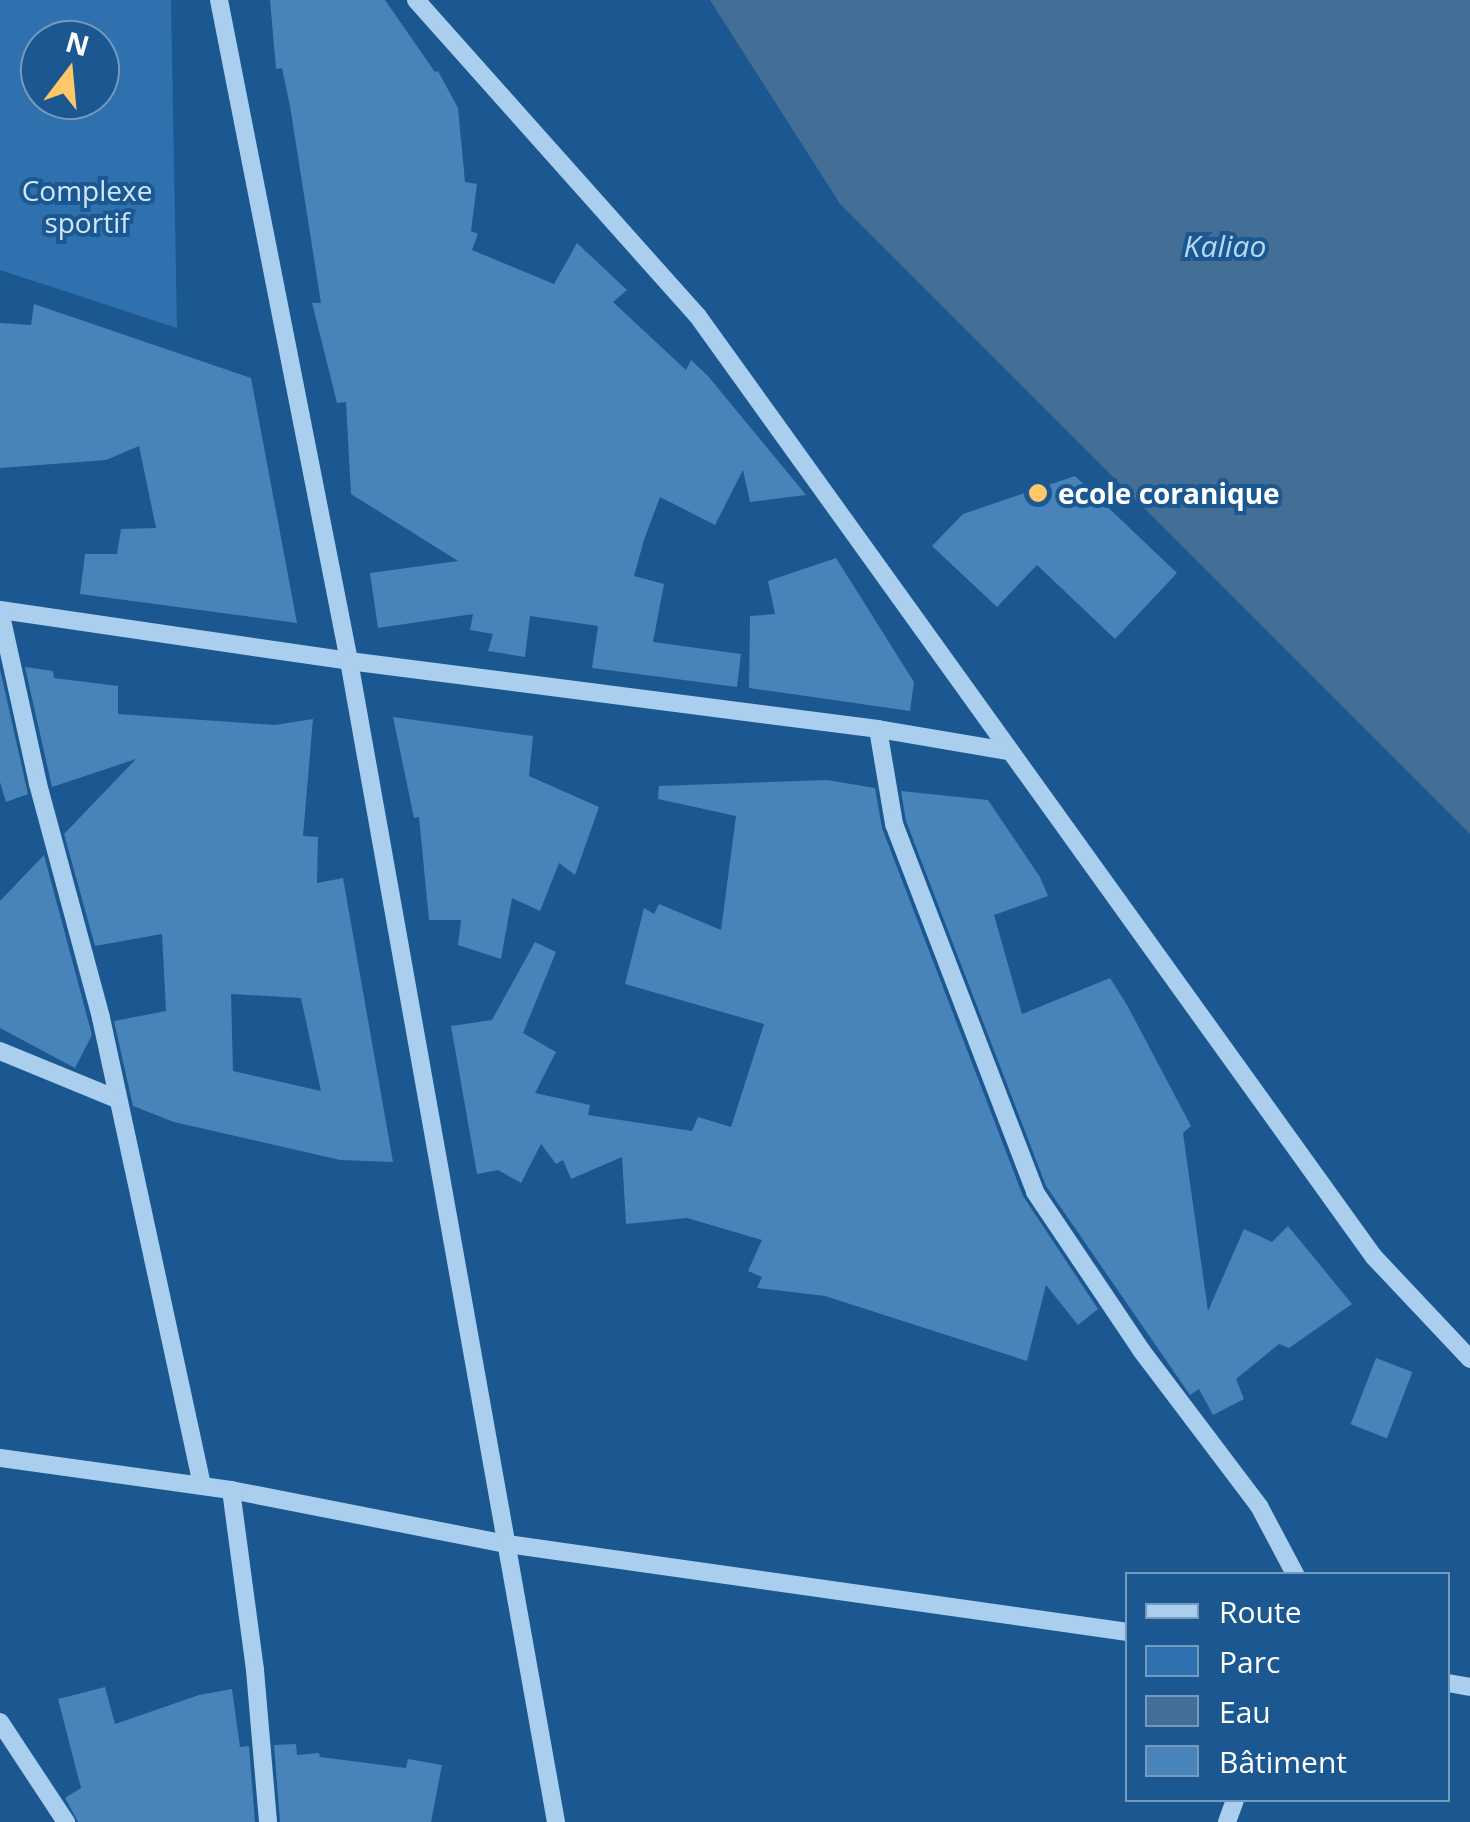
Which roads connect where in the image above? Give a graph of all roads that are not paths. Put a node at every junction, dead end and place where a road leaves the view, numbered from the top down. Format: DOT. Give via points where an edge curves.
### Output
graph roads {
  1 [pos="220,0"];
  2 [pos="416,0"];
  3 [pos="0,610"];
  4 [pos="349,661"];
  5 [pos="878,728"];
  6 [pos="1008,751"];
  7 [pos="0,1051"];
  8 [pos="117,1098"];
  9 [pos="1470,1359"];
  10 [pos="0,1458"];
  11 [pos="202,1486"];
  12 [pos="230,1490"];
  13 [pos="507,1544"];
  14 [pos="1294,1572"];
  15 [pos="1125,1632"];
  16 [pos="0,1722"];
  17 [pos="66,1822"];
  18 [pos="268,1822"];
  19 [pos="556,1822"];
  1 -- 4 [label="street"];
  2 -- 6 [label="street" via="697,315"];
  3 -- 4 [label="street"];
  3 -- 8 [label="street"];
  4 -- 5 [label="street"];
  4 -- 13 [label="street"];
  5 -- 6 [label="street"];
  5 -- 14 [label="street" via="894,824 1035,1192 1141,1350 1259,1506"];
  6 -- 9 [label="street" via="1374,1257"];
  7 -- 8 [label="street"];
  8 -- 11 [label="street"];
  10 -- 11 [label="street"];
  11 -- 12 [label="street"];
  12 -- 13 [label="street"];
  12 -- 18 [label="street"];
  13 -- 15 [label="street"];
  13 -- 19 [label="street"];
  16 -- 17 [label="street"];
}
